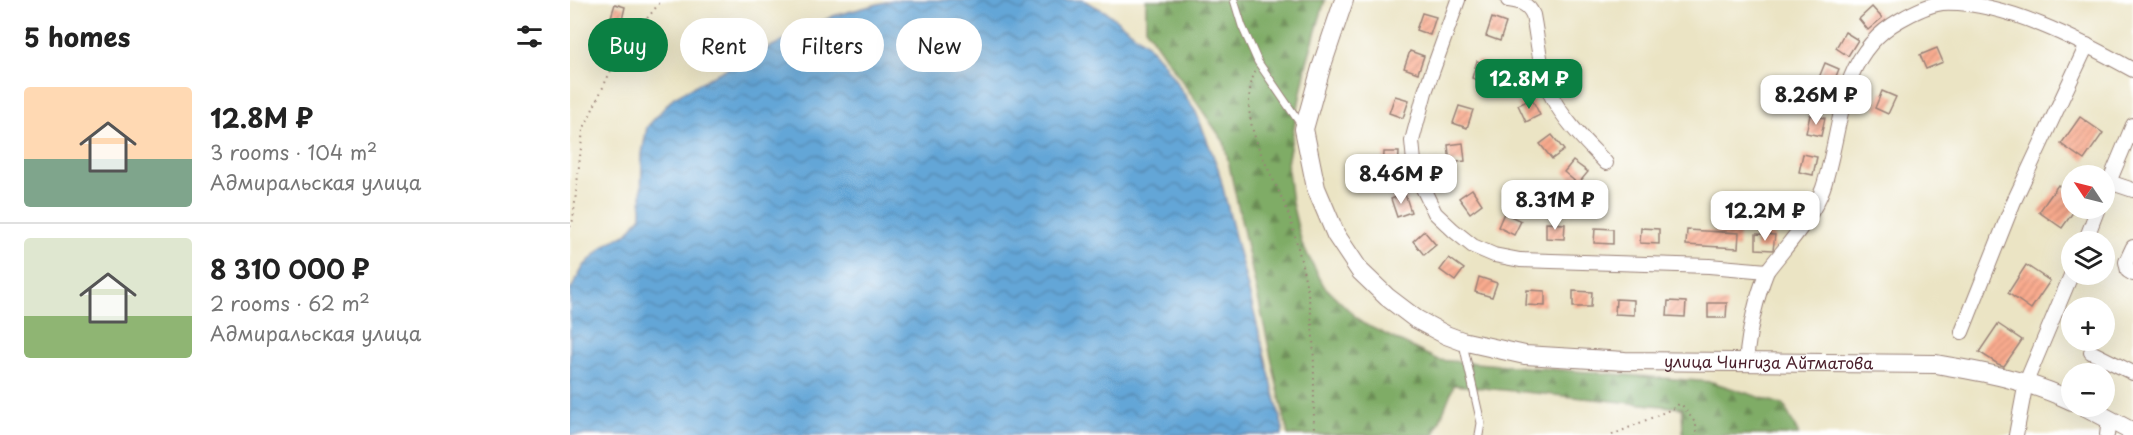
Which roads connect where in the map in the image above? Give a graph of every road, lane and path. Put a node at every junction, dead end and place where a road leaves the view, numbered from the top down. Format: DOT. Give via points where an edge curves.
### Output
graph roads {
  1 [pos="662,0"];
  2 [pos="1234,0"];
  3 [pos="1344,0"];
  4 [pos="1458,0"];
  5 [pos="1508,0"];
  6 [pos="2087,45"];
  7 [pos="1258,62"];
  8 [pos="2133,70"];
  9 [pos="2133,125"];
  10 [pos="1304,129"];
  11 [pos="1606,163"];
  12 [pos="2115,169"];
  13 [pos="2115,189"];
  14 [pos="2133,190"];
  15 [pos="570,227"];
  16 [pos="2133,247"];
  17 [pos="1767,271"];
  18 [pos="2133,274"];
  19 [pos="2067,285"];
  20 [pos="1962,332"];
  21 [pos="1462,341"];
  22 [pos="2091,352"];
  23 [pos="1746,362"];
  24 [pos="2133,373"];
  25 [pos="2026,382"];
  26 [pos="2061,396"];
  27 [pos="2097,417"];
  28 [pos="2108,427"];
  29 [pos="2133,432"];
  30 [pos="1314,435"];
  31 [pos="1479,435"];
  32 [pos="1612,435"];
  33 [pos="1696,435"];
  34 [pos="2016,435"];
  1 -- 15 [label="path" via="619,53 583,130"];
  2 -- 7 [label="lane"];
  3 -- 10 [label="street"];
  4 -- 17 [label="street" via="1412,141 1415,172 1435,213 1453,230 1473,246 1520,260"];
  5 -- 11 [label="street" via="1530,8 1552,97"];
  6 -- 8 [label="street"];
  6 -- 17 [label="street" via="2010,10 1978,3 1941,3 1886,27 1869,45 1851,78 1830,164 1812,211"];
  6 -- 20 [label="street" via="2014,201"];
  7 -- 10 [label="lane"];
  7 -- 30 [label="path" via="1249,87 1250,122 1294,231 1307,285 1313,330"];
  9 -- 12 [label="street"];
  10 -- 21 [label="street, улица Чингиза Айтматова" via="1316,188 1336,234 1360,271 1416,319"];
  13 -- 14 [label="street"];
  16 -- 18 [label="street" via="2126,262"];
  17 -- 23 [label="street" via="1757,296"];
  19 -- 25 [label="street"];
  21 -- 23 [label="street, улица Чингиза Айтматова" via="1525,354 1625,361"];
  21 -- 31 [label="lane" via="1481,423"];
  22 -- 24 [label="street"];
  23 -- 25 [label="street, улица Чингиза Айтматова" via="1936,364"];
  25 -- 26 [label="street, улица Чингиза Айтматова"];
  25 -- 34 [label="street"];
  27 -- 28 [label="street"];
  28 -- 29 [label="street"];
  32 -- 33 [label="path" via="1679,404 1696,424"];
}
